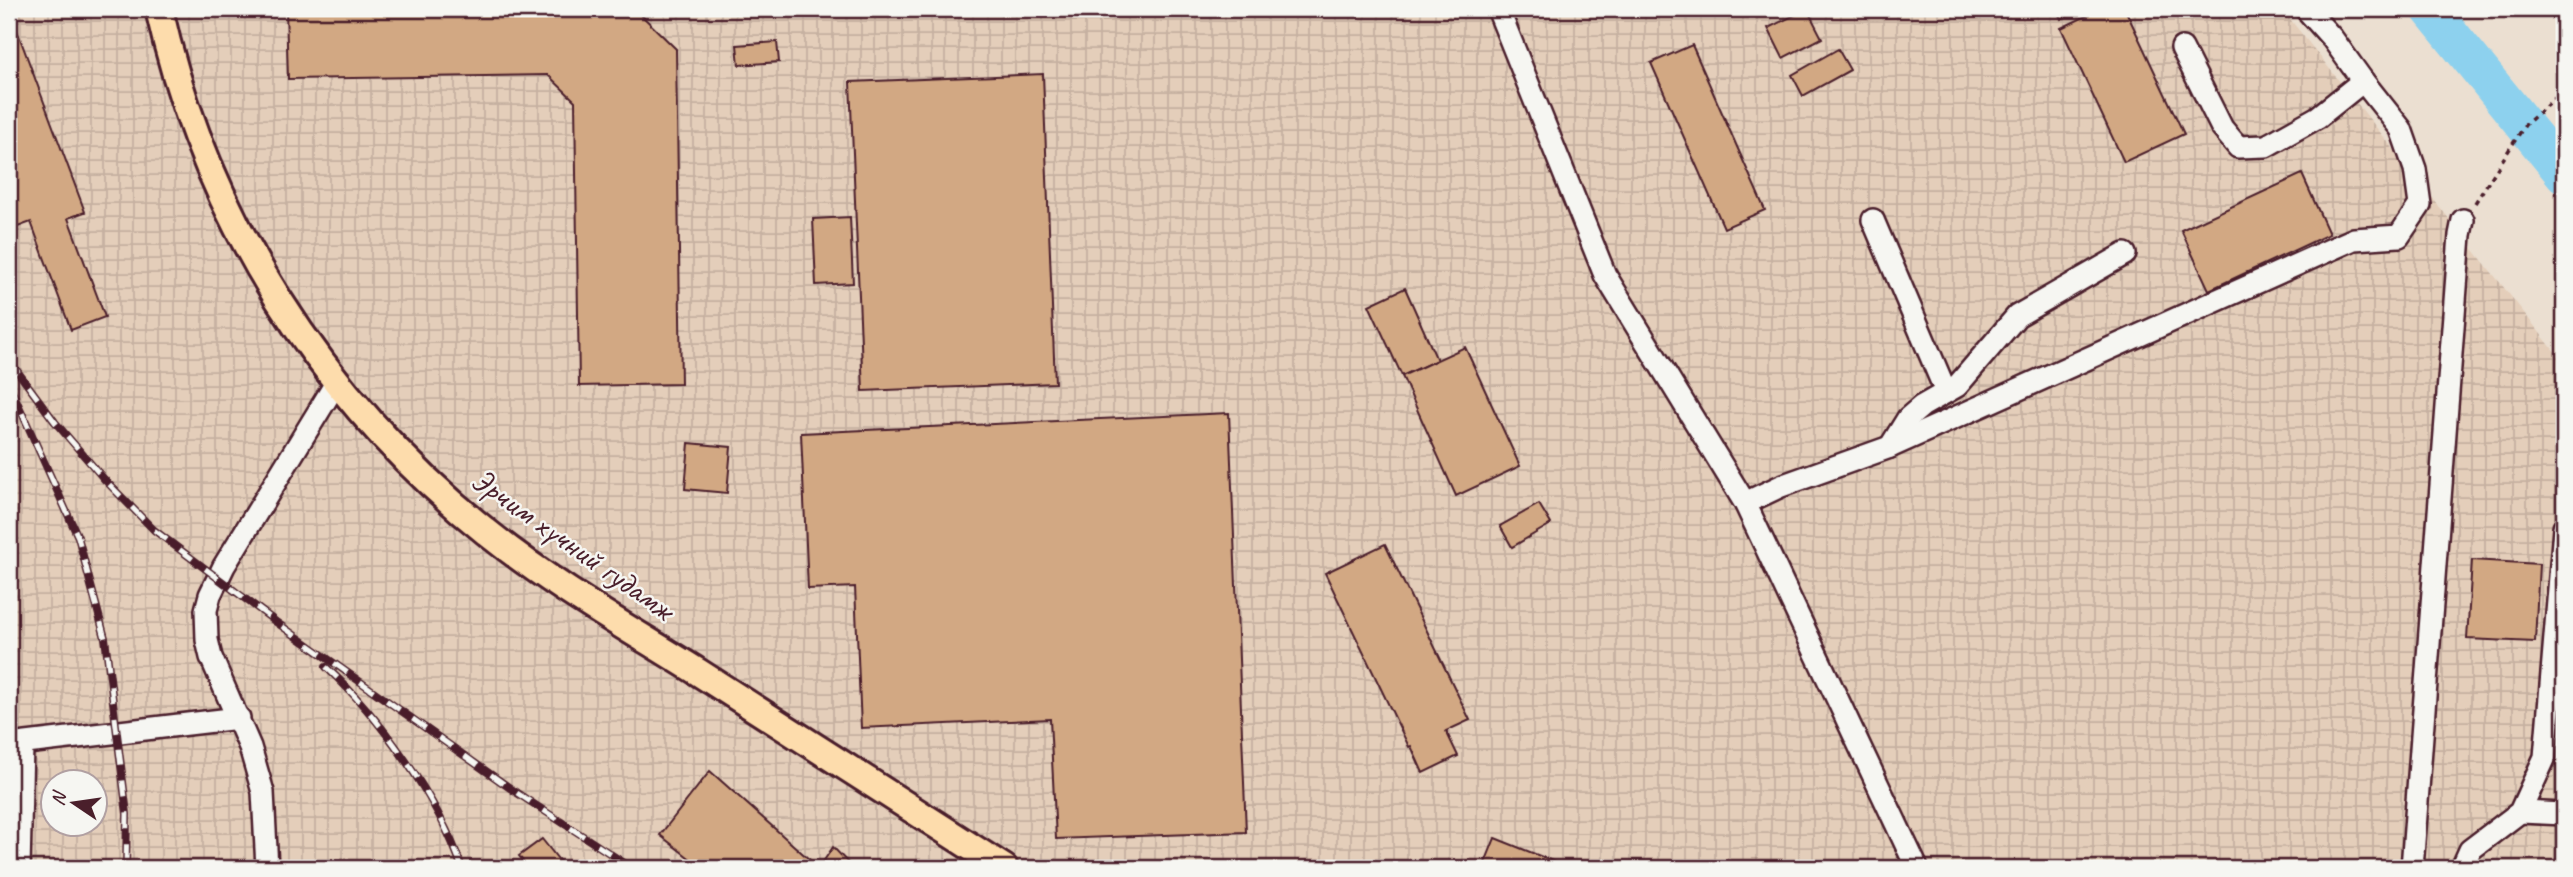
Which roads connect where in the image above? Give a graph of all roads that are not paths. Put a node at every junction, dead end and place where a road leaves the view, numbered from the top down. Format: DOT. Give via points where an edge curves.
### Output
graph roads {
  1 [pos="159,9"];
  2 [pos="1498,9"];
  3 [pos="2306,9"];
  4 [pos="2182,48"];
  5 [pos="2363,82"];
  6 [pos="1873,220"];
  7 [pos="2463,220"];
  8 [pos="2124,254"];
  9 [pos="336,383"];
  10 [pos="1946,392"];
  11 [pos="1890,447"];
  12 [pos="1745,503"];
  13 [pos="2564,528"];
  14 [pos="239,718"];
  15 [pos="15,745"];
  16 [pos="2520,812"];
  17 [pos="2564,814"];
  18 [pos="19,868"];
  19 [pos="267,868"];
  20 [pos="1004,868"];
  21 [pos="1917,868"];
  22 [pos="2412,868"];
  23 [pos="2462,868"];
  1 -- 9 [label="main road, Эрчим хүчний гудамж" via="178,87 223,201 280,304"];
  2 -- 12 [label="street" via="1605,275"];
  3 -- 5 [label="street"];
  4 -- 5 [label="street" via="2222,128 2238,147 2266,146 2318,117"];
  5 -- 11 [label="street" via="2401,129 2415,169 2420,205 2399,236 2354,239"];
  6 -- 10 [label="street"];
  7 -- 22 [label="street"];
  8 -- 10 [label="street" via="2017,316 1957,386"];
  9 -- 14 [label="street" via="210,596 205,624 211,657"];
  9 -- 20 [label="main road, Эрчим хүчний гудамж" via="413,468 519,556"];
  10 -- 11 [label="street" via="1908,418"];
  11 -- 12 [label="street"];
  12 -- 21 [label="street"];
  13 -- 16 [label="street" via="2545,757"];
  14 -- 15 [label="street"];
  14 -- 19 [label="street" via="263,792"];
  15 -- 18 [label="street"];
  16 -- 17 [label="street"];
  16 -- 23 [label="street" via="2470,850"];
}
